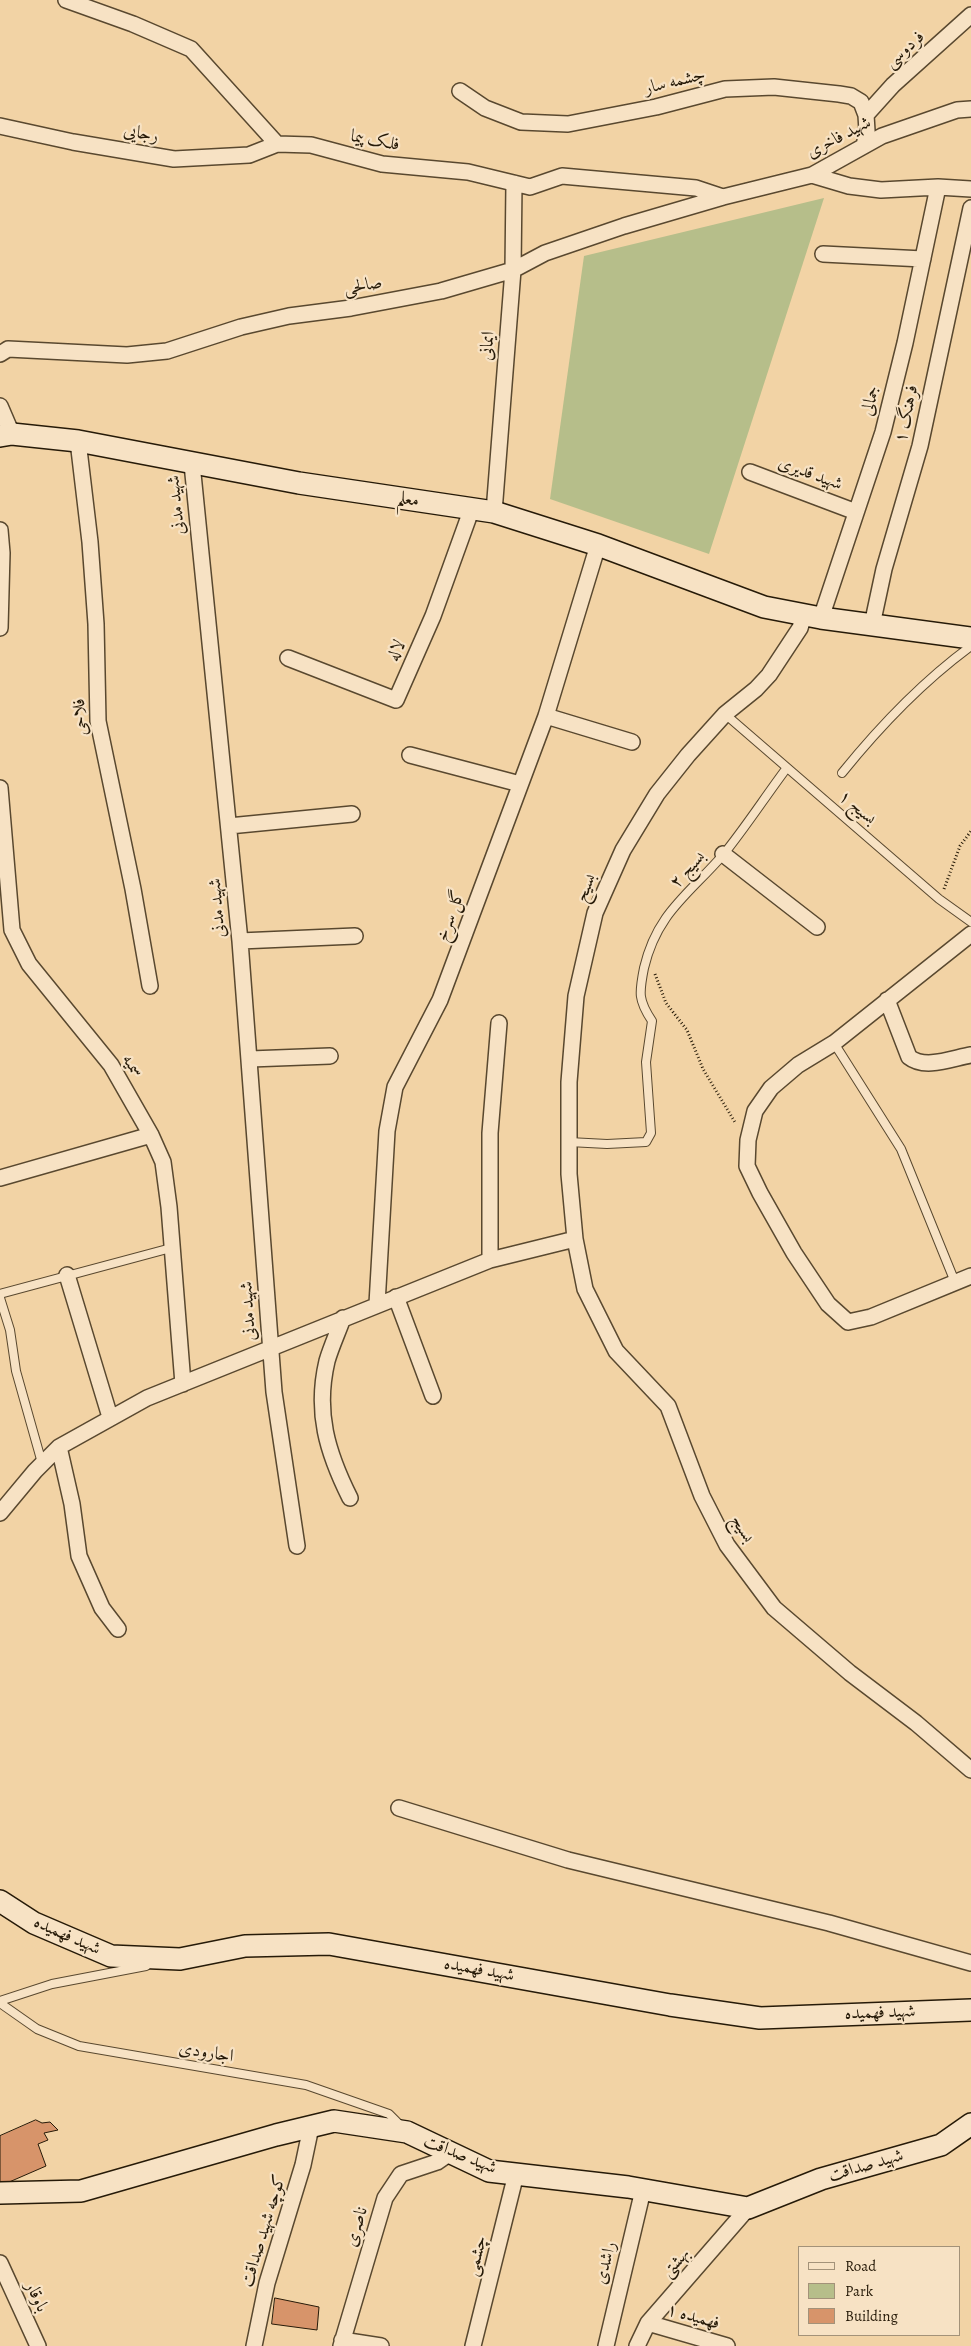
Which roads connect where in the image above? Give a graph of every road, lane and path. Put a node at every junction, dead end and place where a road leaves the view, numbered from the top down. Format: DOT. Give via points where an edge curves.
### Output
graph roads {
  1 [pos="66,0"];
  2 [pos="971,15"];
  3 [pos="460,91"];
  4 [pos="971,109"];
  5 [pos="866,115"];
  6 [pos="0,126"];
  7 [pos="277,144"];
  8 [pos="864,146"];
  9 [pos="812,175"];
  10 [pos="514,183"];
  11 [pos="938,187"];
  12 [pos="971,189"];
  13 [pos="723,197"];
  14 [pos="971,208"];
  15 [pos="823,254"];
  16 [pos="923,259"];
  17 [pos="513,270"];
  18 [pos="3,350"];
  19 [pos="0,406"];
  20 [pos="6,435"];
  21 [pos="78,441"];
  22 [pos="192,464"];
  23 [pos="750,472"];
  24 [pos="472,508"];
  25 [pos="494,512"];
  26 [pos="856,512"];
  27 [pos="0,530"];
  28 [pos="598,545"];
  29 [pos="813,617"];
  30 [pos="872,625"];
  31 [pos="0,628"];
  32 [pos="971,638"];
  33 [pos="971,646"];
  34 [pos="288,658"];
  35 [pos="725,714"];
  36 [pos="546,716"];
  37 [pos="632,742"];
  38 [pos="410,755"];
  39 [pos="786,769"];
  40 [pos="842,773"];
  41 [pos="520,784"];
  42 [pos="0,788"];
  43 [pos="352,814"];
  44 [pos="229,826"];
  45 [pos="971,831"];
  46 [pos="723,854"];
  47 [pos="939,899"];
  48 [pos="971,922"];
  49 [pos="817,927"];
  50 [pos="971,934"];
  51 [pos="355,936"];
  52 [pos="240,941"];
  53 [pos="648,955"];
  54 [pos="150,986"];
  55 [pos="887,1000"];
  56 [pos="499,1023"];
  57 [pos="834,1043"];
  58 [pos="971,1055"];
  59 [pos="330,1056"];
  60 [pos="250,1059"];
  61 [pos="151,1135"];
  62 [pos="748,1140"];
  63 [pos="569,1142"];
  64 [pos="0,1178"];
  65 [pos="575,1240"];
  66 [pos="171,1248"];
  67 [pos="490,1260"];
  68 [pos="67,1275"];
  69 [pos="971,1276"];
  70 [pos="955,1282"];
  71 [pos="0,1296"];
  72 [pos="396,1297"];
  73 [pos="377,1304"];
  74 [pos="343,1318"];
  75 [pos="271,1349"];
  76 [pos="183,1384"];
  77 [pos="433,1396"];
  78 [pos="110,1418"];
  79 [pos="58,1447"];
  80 [pos="42,1463"];
  81 [pos="350,1498"];
  82 [pos="0,1513"];
  83 [pos="297,1546"];
  84 [pos="118,1629"];
  85 [pos="971,1770"];
  86 [pos="399,1808"];
  87 [pos="0,1901"];
  88 [pos="180,1959"];
  89 [pos="971,1964"];
  90 [pos="0,2002"];
  91 [pos="971,2010"];
  92 [pos="971,2124"];
  93 [pos="311,2126"];
  94 [pos="407,2132"];
  95 [pos="450,2153"];
  96 [pos="516,2174"];
  97 [pos="643,2190"];
  98 [pos="0,2193"];
  99 [pos="748,2208"];
  100 [pos="0,2263"];
  101 [pos="648,2323"];
  102 [pos="341,2343"];
  103 [pos="38,2346"];
  104 [pos="254,2346"];
  105 [pos="381,2346"];
  106 [pos="473,2346"];
  107 [pos="606,2346"];
  108 [pos="637,2346"];
  109 [pos="727,2346"];
  1 -- 7 [label="street" via="133,24 191,50"];
  2 -- 5 [label="street, فردوسی" via="893,85"];
  3 -- 5 [label="street, چشمه سار" via="485,108 521,122 568,124 656,107 724,89 774,87 851,96 861,102"];
  4 -- 8 [label="street, شهید فاخری" via="957,110 910,126"];
  5 -- 8 [label="street"];
  6 -- 7 [label="street, رجایی" via="174,159 249,155"];
  7 -- 10 [label="street, فلک پیما" via="311,145 382,164 468,172"];
  8 -- 9 [label="street, شهید فاخری"];
  9 -- 11 [label="street" via="848,186 881,190"];
  9 -- 13 [label="street, شهید فاخری"];
  10 -- 13 [label="street, فلک پیما" via="530,187 562,176 696,188"];
  10 -- 17 [label="street, ایمانی"];
  11 -- 12 [label="street"];
  11 -- 16 [label="street, جمالی"];
  13 -- 17 [label="street, صالحی" via="545,253"];
  14 -- 30 [label="street, فرهنگ ۱" via="920,446 884,569"];
  15 -- 16 [label="street"];
  16 -- 26 [label="street, جمالی" via="883,432"];
  17 -- 18 [label="street, صالحی" via="441,292 289,316 241,327 167,351 127,355"];
  17 -- 25 [label="street, ایمانی"];
  19 -- 20 [label="street"];
  20 -- 21 [label="street, معلم"];
  21 -- 22 [label="street, معلم"];
  21 -- 54 [label="street, فلاحی" via="96,624 98,721"];
  22 -- 24 [label="street, معلم" via="390,498"];
  22 -- 44 [label="street, شهید مدنی"];
  23 -- 26 [label="street, شهید قدیری"];
  24 -- 25 [label="street, معلم"];
  24 -- 34 [label="street, لاله" via="433,616 396,700"];
  25 -- 28 [label="street, معلم"];
  26 -- 29 [label="street, جمالی"];
  27 -- 31 [label="street"];
  28 -- 29 [label="street, معلم" via="731,595"];
  28 -- 36 [label="street, گل سرخ"];
  29 -- 30 [label="street, معلم"];
  29 -- 35 [label="street, بسیح" via="800,628 756,690"];
  30 -- 32 [label="street, معلم"];
  33 -- 40 [label="lane" via="938,670 863,746"];
  35 -- 39 [label="lane, بسیج ۱"];
  35 -- 63 [label="street, بسیح" via="658,794 623,850 596,913 576,996 569,1082"];
  36 -- 37 [label="street"];
  36 -- 41 [label="street, گل سرخ"];
  38 -- 41 [label="street"];
  39 -- 46 [label="lane, بسیج ۲"];
  39 -- 47 [label="lane, بسیج ۱"];
  41 -- 73 [label="street, گل سرخ" via="440,1000 395,1086 387,1130"];
  42 -- 61 [label="street, سمیه" via="12,930 29,964 111,1065"];
  43 -- 44 [label="street"];
  44 -- 52 [label="street, شهید مدنی"];
  45 -- 47 [label="path" via="960,846"];
  46 -- 49 [label="street"];
  46 -- 53 [label="lane, بسیج ۲" via="670,910 657,930"];
  47 -- 48 [label="lane, بسیج ۱"];
  50 -- 55 [label="street"];
  51 -- 52 [label="street"];
  52 -- 60 [label="street, شهید مدنی"];
  53 -- 62 [label="path" via="666,1003 687,1030 702,1069 724,1108"];
  53 -- 63 [label="lane, بسیج ۲" via="640,1004 652,1021 646,1062 651,1133 646,1142"];
  55 -- 57 [label="street"];
  55 -- 58 [label="street" via="909,1057 914,1061 923,1064"];
  56 -- 67 [label="street" via="490,1133"];
  57 -- 62 [label="street" via="798,1064 771,1088 755,1111"];
  57 -- 70 [label="lane" via="901,1149"];
  59 -- 60 [label="street"];
  60 -- 75 [label="street, شهید مدنی"];
  61 -- 64 [label="street"];
  61 -- 66 [label="street, سمیه" via="163,1162"];
  62 -- 70 [label="street" via="747,1166 760,1194 828,1304 848,1322 870,1317"];
  63 -- 65 [label="street, بسیح"];
  65 -- 67 [label="street"];
  65 -- 85 [label="street, بسیج" via="585,1289 616,1351 668,1406 702,1496 723,1537 774,1608 850,1674 916,1723"];
  66 -- 68 [label="lane"];
  66 -- 76 [label="street, سمیه"];
  67 -- 72 [label="street"];
  68 -- 71 [label="lane"];
  68 -- 78 [label="street"];
  69 -- 70 [label="street"];
  71 -- 80 [label="lane" via="10,1330 16,1370"];
  72 -- 73 [label="street"];
  72 -- 77 [label="street"];
  73 -- 74 [label="street"];
  74 -- 75 [label="street"];
  74 -- 81 [label="street" via="327,1361 324,1428 332,1461"];
  75 -- 76 [label="street"];
  75 -- 83 [label="street, شهید مدنی" via="275,1402"];
  76 -- 78 [label="street"];
  78 -- 79 [label="street"];
  79 -- 80 [label="street"];
  79 -- 84 [label="street" via="72,1504 79,1556 102,1608"];
  80 -- 82 [label="street"];
  86 -- 89 [label="street" via="568,1860 829,1923"];
  87 -- 88 [label="street, شهید فهمیده" via="34,1923 111,1956"];
  88 -- 90 [label="lane" via="52,1984"];
  88 -- 91 [label="street, شهید فهمیده" via="245,1946 329,1944 760,2018"];
  90 -- 94 [label="lane, اجارودی" via="37,2029 79,2046 306,2085 389,2114"];
  92 -- 99 [label="street, شهید صداقت" via="941,2145 821,2179"];
  93 -- 94 [label="street, شهید صداقت" via="334,2121"];
  93 -- 98 [label="street, شهید صداقت" via="81,2191"];
  93 -- 104 [label="street, کوچه شهید صداقت" via="303,2165 267,2283"];
  94 -- 95 [label="street, شهید صداقت"];
  95 -- 96 [label="street, شهید صداقت" via="489,2171"];
  95 -- 102 [label="street, ناصری" via="437,2162 401,2174 393,2182 385,2198"];
  96 -- 97 [label="street, شهید صداقت"];
  96 -- 106 [label="street, چشمی"];
  97 -- 99 [label="street, شهید صداقت"];
  97 -- 107 [label="street, راشدی"];
  99 -- 101 [label="street, بهشتی"];
  100 -- 103 [label="street, باوقار"];
  101 -- 108 [label="street, بهشتی"];
  101 -- 109 [label="street, فهمیده ۱"];
  102 -- 105 [label="street"];
}
